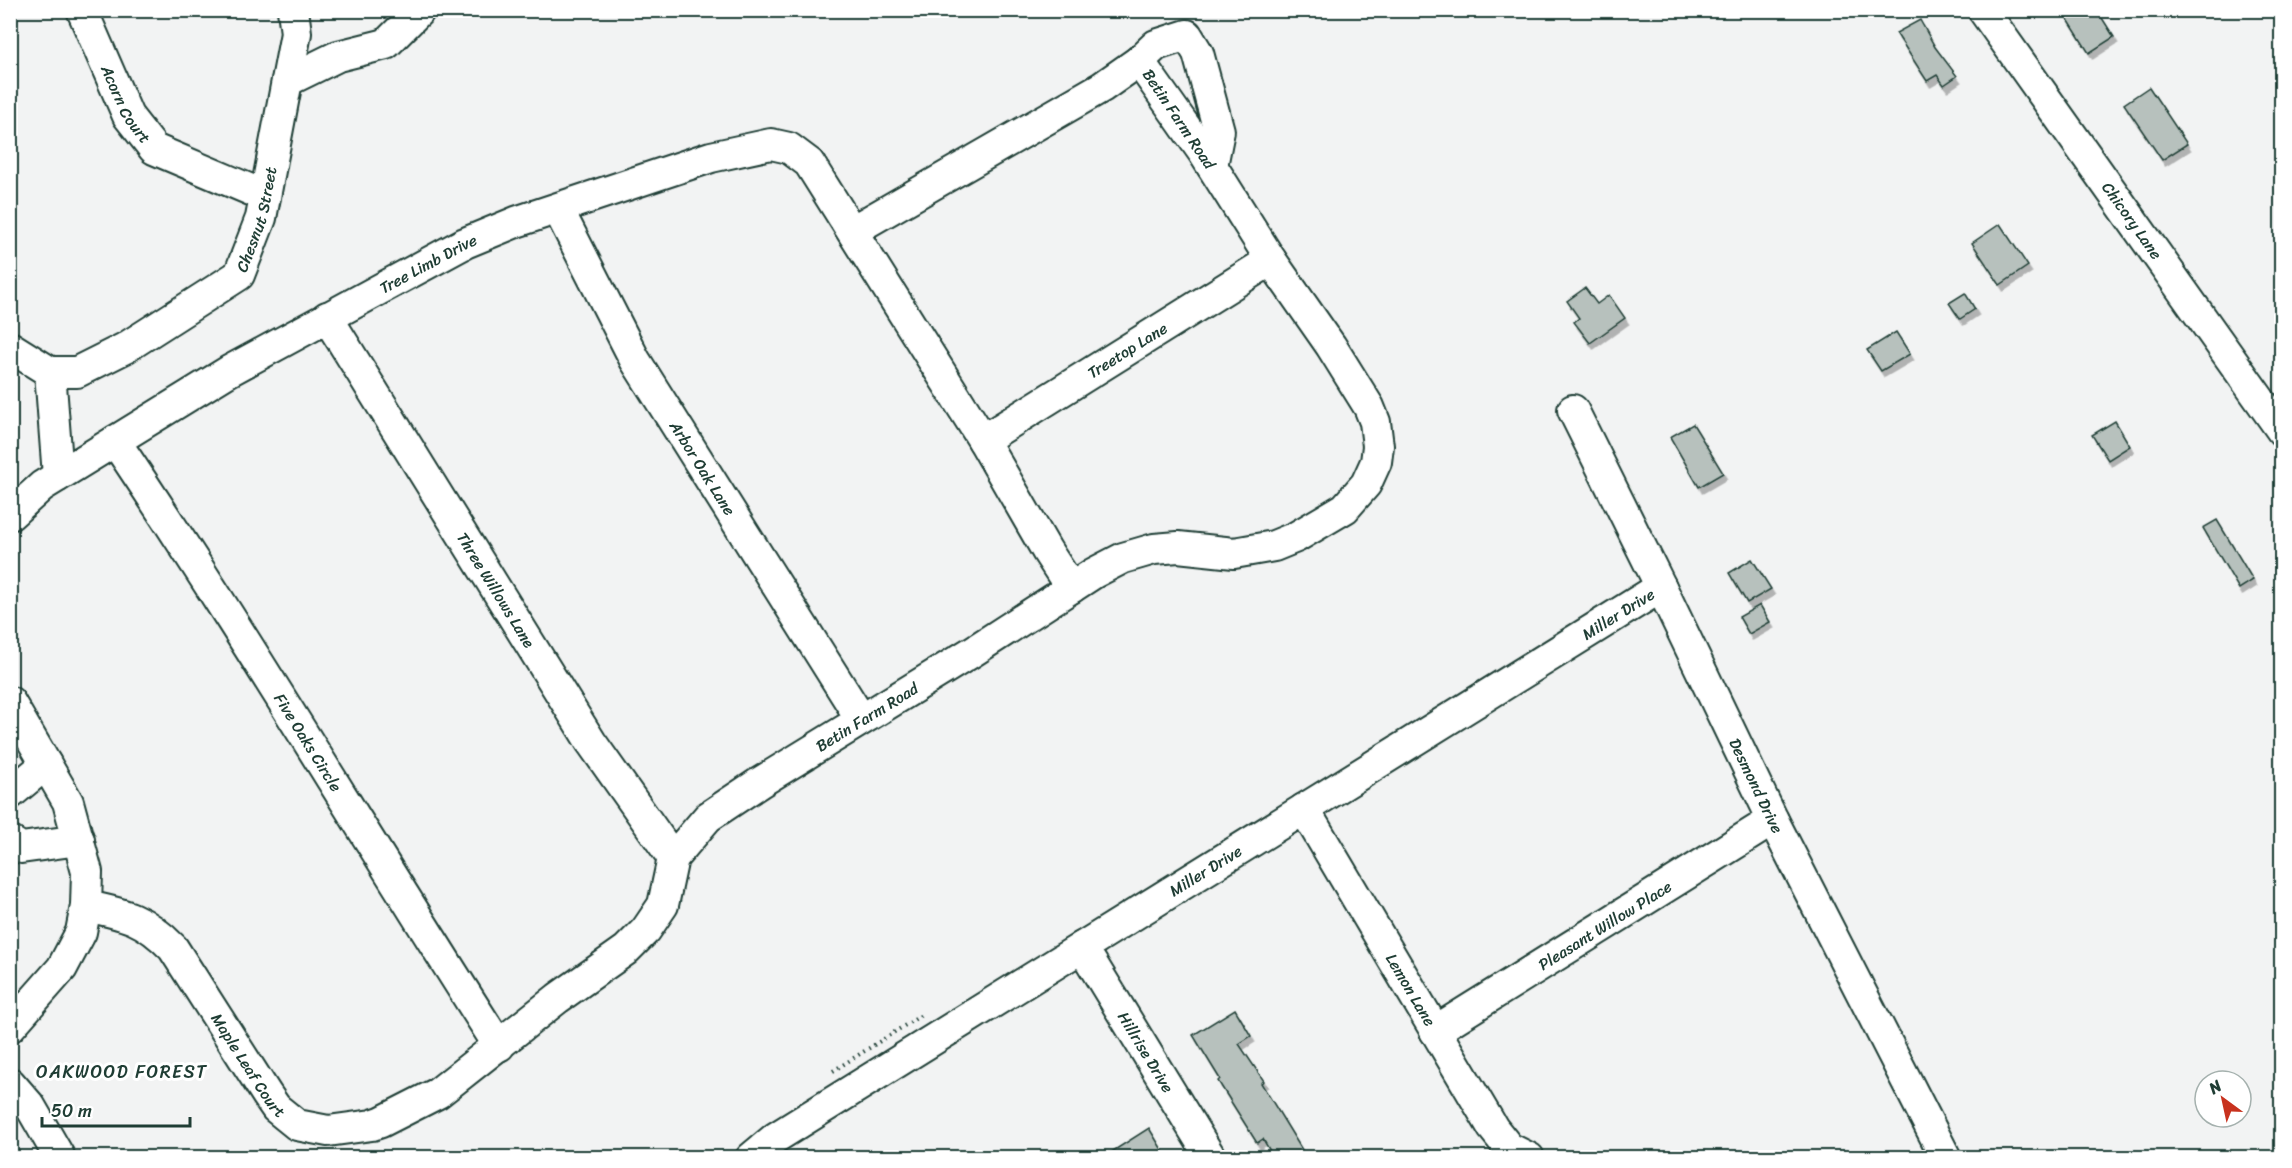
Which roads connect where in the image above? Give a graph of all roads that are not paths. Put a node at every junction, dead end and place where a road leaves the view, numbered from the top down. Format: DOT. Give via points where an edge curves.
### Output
graph roads {
  1 [pos="82,10"];
  2 [pos="293,10"];
  3 [pos="420,10"];
  4 [pos="1983,10"];
  5 [pos="1139,61"];
  6 [pos="287,81"];
  7 [pos="1212,166"];
  8 [pos="266,196"];
  9 [pos="558,209"];
  10 [pos="852,231"];
  11 [pos="1270,260"];
  12 [pos="327,317"];
  13 [pos="10,347"];
  14 [pos="50,372"];
  15 [pos="1573,410"];
  16 [pos="2282,431"];
  17 [pos="983,440"];
  18 [pos="115,441"];
  19 [pos="58,476"];
  20 [pos="10,515"];
  21 [pos="1661,587"];
  22 [pos="1071,588"];
  23 [pos="10,702"];
  24 [pos="861,718"];
  25 [pos="46,764"];
  26 [pos="10,794"];
  27 [pos="1304,809"];
  28 [pos="1773,820"];
  29 [pos="79,840"];
  30 [pos="10,841"];
  31 [pos="673,858"];
  32 [pos="86,906"];
  33 [pos="1082,947"];
  34 [pos="10,1028"];
  35 [pos="1435,1031"];
  36 [pos="500,1046"];
  37 [pos="10,1083"];
  38 [pos="60,1158"];
  39 [pos="751,1158"];
  40 [pos="1211,1158"];
  41 [pos="1529,1158"];
  42 [pos="1946,1158"];
  1 -- 8 [label="street, Acorn Court" via="128,116 154,149"];
  2 -- 6 [label="street, Chesnut Street" via="296,33"];
  3 -- 6 [label="street" via="386,44 338,56"];
  4 -- 16 [label="street, Chicory Lane"];
  5 -- 7 [label="street, Betin Farm Road"];
  5 -- 7 [label="street" via="1156,45 1187,35 1198,53 1219,131"];
  5 -- 10 [label="street, Betin Farm Road" via="1102,87"];
  6 -- 8 [label="street, Chesnut Street"];
  7 -- 11 [label="street, Betin Farm Road"];
  8 -- 14 [label="street, Chesnut Street" via="239,275 106,358 77,372"];
  9 -- 10 [label="street, Tree Limb Drive" via="711,157 771,144 789,148 809,163"];
  9 -- 12 [label="street, Tree Limb Drive" via="465,243"];
  9 -- 24 [label="street, Arbor Oak Lane" via="635,360"];
  10 -- 17 [label="street"];
  11 -- 17 [label="street, Treetop Lane"];
  11 -- 22 [label="street, Betin Farm Road" via="1369,406 1378,446 1366,484 1345,508 1274,546 1234,553 1178,547 1154,549 1123,558"];
  12 -- 18 [label="street, Tree Limb Drive"];
  12 -- 31 [label="street, Three Willows Lane" via="591,742"];
  13 -- 14 [label="street"];
  14 -- 19 [label="street"];
  15 -- 21 [label="street, Desmond Drive"];
  17 -- 22 [label="street"];
  18 -- 19 [label="street, Tree Limb Drive"];
  18 -- 36 [label="street, Five Oaks Circle" via="191,554"];
  19 -- 20 [label="street, Tree Limb Drive"];
  21 -- 27 [label="street, Miller Drive"];
  21 -- 28 [label="street, Desmond Drive"];
  22 -- 24 [label="street, Betin Farm Road"];
  23 -- 25 [label="street"];
  24 -- 31 [label="street, Betin Farm Road" via="708,817"];
  25 -- 26 [label="street"];
  25 -- 29 [label="street" via="68,802"];
  27 -- 33 [label="street, Miller Drive"];
  27 -- 35 [label="street, Lemon Lane"];
  28 -- 35 [label="street, Pleasant Willow Place"];
  28 -- 42 [label="street, Desmond Drive"];
  29 -- 30 [label="street" via="21,848"];
  29 -- 32 [label="street" via="87,872"];
  31 -- 36 [label="street, Maple Leaf Court" via="663,905 646,930 626,950 558,998"];
  32 -- 34 [label="street" via="81,932 62,968"];
  32 -- 36 [label="street, Maple Leaf Court" via="141,921 173,948 276,1108 297,1125 328,1131 381,1122 438,1093"];
  33 -- 39 [label="street, Miller Drive" via="774,1138"];
  33 -- 40 [label="street, Hillrise Drive"];
  35 -- 41 [label="street, Lemon Lane" via="1493,1128 1509,1148"];
  37 -- 38 [label="street" via="30,1106"];
}
